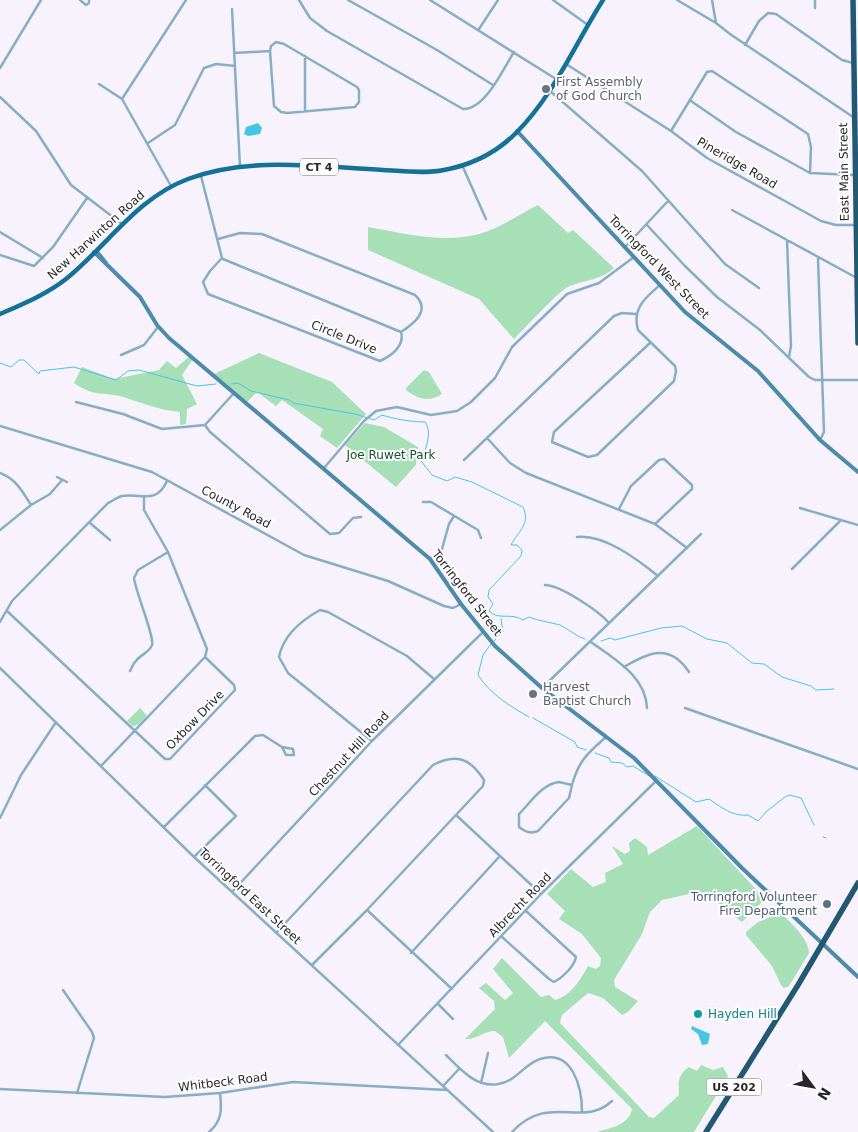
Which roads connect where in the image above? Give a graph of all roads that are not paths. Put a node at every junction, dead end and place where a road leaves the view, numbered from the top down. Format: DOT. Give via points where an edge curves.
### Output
graph roads {
  1 [pos="41,0"];
  2 [pos="80,0"];
  3 [pos="89,0"];
  4 [pos="186,0"];
  5 [pos="299,0"];
  6 [pos="348,0"];
  7 [pos="430,0"];
  8 [pos="498,0"];
  9 [pos="553,0"];
  10 [pos="603,0"];
  11 [pos="677,0"];
  12 [pos="712,0"];
  13 [pos="815,0"];
  14 [pos="855,0"];
  15 [pos="815,8"];
  16 [pos="232,9"];
  17 [pos="716,23"];
  18 [pos="588,25"];
  19 [pos="855,28"];
  20 [pos="479,29"];
  21 [pos="745,45"];
  22 [pos="270,51"];
  23 [pos="514,52"];
  24 [pos="234,53"];
  25 [pos="305,56"];
  26 [pos="853,63"];
  27 [pos="566,64"];
  28 [pos="235,66"];
  29 [pos="0,68"];
  30 [pos="556,79"];
  31 [pos="98,84"];
  32 [pos="493,85"];
  33 [pos="549,90"];
  34 [pos="856,92"];
  35 [pos="0,97"];
  36 [pos="122,99"];
  37 [pos="691,101"];
  38 [pos="305,111"];
  39 [pos="853,117"];
  40 [pos="518,131"];
  41 [pos="671,131"];
  42 [pos="148,143"];
  43 [pos="462,165"];
  44 [pos="240,168"];
  45 [pos="810,173"];
  46 [pos="201,175"];
  47 [pos="854,175"];
  48 [pos="171,186"];
  49 [pos="87,198"];
  50 [pos="668,201"];
  51 [pos="732,210"];
  52 [pos="486,219"];
  53 [pos="122,224"];
  54 [pos="647,225"];
  55 [pos="857,225"];
  56 [pos="0,232"];
  57 [pos="218,240"];
  58 [pos="787,240"];
  59 [pos="625,247"];
  60 [pos="94,252"];
  61 [pos="0,255"];
  62 [pos="634,257"];
  63 [pos="43,258"];
  64 [pos="222,258"];
  65 [pos="818,259"];
  66 [pos="855,277"];
  67 [pos="660,285"];
  68 [pos="759,288"];
  69 [pos="0,314"];
  70 [pos="636,314"];
  71 [pos="158,327"];
  72 [pos="402,332"];
  73 [pos="650,342"];
  74 [pos="858,343"];
  75 [pos="121,355"];
  76 [pos="789,357"];
  77 [pos="822,380"];
  78 [pos="858,380"];
  79 [pos="234,393"];
  80 [pos="76,402"];
  81 [pos="205,425"];
  82 [pos="0,426"];
  83 [pos="487,438"];
  84 [pos="820,440"];
  85 [pos="464,460"];
  86 [pos="323,468"];
  87 [pos="858,472"];
  88 [pos="0,473"];
  89 [pos="57,477"];
  90 [pos="62,480"];
  91 [pos="167,481"];
  92 [pos="67,482"];
  93 [pos="144,498"];
  94 [pos="423,502"];
  95 [pos="31,505"];
  96 [pos="800,508"];
  97 [pos="619,509"];
  98 [pos="454,516"];
  99 [pos="361,517"];
  100 [pos="841,520"];
  101 [pos="90,522"];
  102 [pos="655,524"];
  103 [pos="858,525"];
  104 [pos="0,530"];
  105 [pos="701,534"];
  106 [pos="577,537"];
  107 [pos="481,538"];
  108 [pos="110,540"];
  109 [pos="687,548"];
  110 [pos="168,552"];
  111 [pos="430,559"];
  112 [pos="792,569"];
  113 [pos="658,576"];
  114 [pos="545,585"];
  115 [pos="461,604"];
  116 [pos="7,611"];
  117 [pos="0,622"];
  118 [pos="609,623"];
  119 [pos="483,632"];
  120 [pos="591,642"];
  121 [pos="205,656"];
  122 [pos="624,667"];
  123 [pos="0,668"];
  124 [pos="130,671"];
  125 [pos="689,672"];
  126 [pos="434,679"];
  127 [pos="542,688"];
  128 [pos="647,708"];
  129 [pos="685,708"];
  130 [pos="56,722"];
  131 [pos="135,731"];
  132 [pos="606,737"];
  133 [pos="372,741"];
  134 [pos="282,747"];
  135 [pos="101,766"];
  136 [pos="858,769"];
  137 [pos="654,778"];
  138 [pos="572,785"];
  139 [pos="205,786"];
  140 [pos="456,815"];
  141 [pos="0,818"];
  142 [pos="164,827"];
  143 [pos="194,857"];
  144 [pos="500,857"];
  145 [pos="858,883"];
  146 [pos="232,892"];
  147 [pos="541,894"];
  148 [pos="367,910"];
  149 [pos="526,911"];
  150 [pos="276,933"];
  151 [pos="502,937"];
  152 [pos="823,944"];
  153 [pos="411,953"];
  154 [pos="312,965"];
  155 [pos="858,977"];
  156 [pos="452,989"];
  157 [pos="63,990"];
  158 [pos="438,1004"];
  159 [pos="453,1020"];
  160 [pos="398,1045"];
  161 [pos="488,1053"];
  162 [pos="446,1055"];
  163 [pos="459,1069"];
  164 [pos="480,1082"];
  165 [pos="443,1086"];
  166 [pos="0,1089"];
  167 [pos="448,1090"];
  168 [pos="77,1093"];
  169 [pos="220,1093"];
  170 [pos="612,1101"];
  171 [pos="582,1112"];
  172 [pos="209,1132"];
  173 [pos="493,1132"];
  174 [pos="512,1132"];
  175 [pos="706,1132"];
  1 -- 29 [label="street"];
  2 -- 3 [label="street" via="85,5"];
  4 -- 36 [label="street"];
  5 -- 32 [label="street" via="310,18 327,31 463,109 478,106"];
  6 -- 32 [label="street"];
  7 -- 20 [label="street"];
  8 -- 20 [label="street"];
  9 -- 18 [label="street"];
  10 -- 18 [label="main road, New Harwinton Road / CT 4"];
  11 -- 17 [label="street"];
  12 -- 17 [label="street"];
  13 -- 15 [label="street"];
  14 -- 19 [label="highway, East Main Street"];
  16 -- 24 [label="street"];
  17 -- 21 [label="street"];
  18 -- 27 [label="main road, New Harwinton Road / CT 4"];
  19 -- 26 [label="highway, East Main Street"];
  20 -- 23 [label="street"];
  21 -- 26 [label="street" via="759,21 768,13 776,14 842,60"];
  21 -- 39 [label="street"];
  22 -- 24 [label="street"];
  22 -- 25 [label="street" via="276,42"];
  22 -- 38 [label="street" via="274,106 281,112"];
  23 -- 30 [label="street"];
  23 -- 32 [label="street"];
  24 -- 28 [label="street"];
  25 -- 38 [label="street"];
  25 -- 38 [label="street" via="360,90 355,107"];
  26 -- 34 [label="highway, East Main Street"];
  27 -- 30 [label="main road, New Harwinton Road / CT 4"];
  27 -- 41 [label="street, Pineridge Road"];
  28 -- 42 [label="street" via="216,64 204,68 179,121"];
  28 -- 44 [label="street"];
  30 -- 33 [label="main road, New Harwinton Road / CT 4"];
  31 -- 36 [label="street"];
  33 -- 40 [label="main road, New Harwinton Road / CT 4"];
  33 -- 50 [label="street" via="642,171"];
  34 -- 39 [label="highway, East Main Street"];
  35 -- 49 [label="street" via="36,131 71,185"];
  36 -- 42 [label="street"];
  37 -- 41 [label="street"];
  37 -- 45 [label="street" via="736,132"];
  37 -- 45 [label="street" via="708,72 712,71 808,134 811,139"];
  39 -- 47 [label="highway, East Main Street"];
  40 -- 43 [label="main road, New Harwinton Road / CT 4" via="485,156"];
  40 -- 59 [label="main road, Torringford West Street"];
  41 -- 55 [label="street, Pineridge Road" via="707,158 822,221"];
  42 -- 48 [label="street"];
  43 -- 44 [label="main road, New Harwinton Road / CT 4" via="424,172 280,166"];
  43 -- 52 [label="street"];
  44 -- 46 [label="main road, New Harwinton Road / CT 4"];
  45 -- 47 [label="street"];
  46 -- 48 [label="main road, New Harwinton Road / CT 4"];
  46 -- 57 [label="street"];
  47 -- 55 [label="highway, East Main Street"];
  48 -- 53 [label="main road, New Harwinton Road / CT 4"];
  49 -- 53 [label="street"];
  49 -- 63 [label="street"];
  50 -- 54 [label="street"];
  50 -- 68 [label="street" via="725,264"];
  51 -- 58 [label="street"];
  53 -- 60 [label="main road, New Harwinton Road / CT 4"];
  54 -- 59 [label="street"];
  54 -- 76 [label="street" via="717,297"];
  55 -- 66 [label="highway, East Main Street"];
  56 -- 63 [label="street"];
  57 -- 64 [label="street"];
  57 -- 72 [label="street" via="240,234 262,234 415,295 422,305 422,313"];
  58 -- 65 [label="street"];
  58 -- 76 [label="street"];
  59 -- 62 [label="main road, Torringford West Street"];
  60 -- 69 [label="main road, New Harwinton Road / CT 4" via="47,292"];
  60 -- 71 [label="main road, Torringford Street" via="144,301"];
  61 -- 63 [label="street" via="34,266"];
  62 -- 67 [label="main road, Torringford West Street"];
  62 -- 86 [label="street" via="604,280 567,294 512,347 495,378 471,402 457,411 431,415 398,407 376,411"];
  64 -- 72 [label="street"];
  64 -- 72 [label="street, Circle Drive" via="203,282 204,289 212,297 380,361 397,349 402,342"];
  65 -- 66 [label="street"];
  65 -- 77 [label="street"];
  66 -- 74 [label="highway, East Main Street"];
  67 -- 70 [label="street" via="638,306"];
  67 -- 84 [label="main road, Torringford West Street" via="690,317 758,371"];
  70 -- 73 [label="street" via="638,330"];
  70 -- 83 [label="street" via="614,316"];
  71 -- 75 [label="street" via="144,345"];
  71 -- 79 [label="main road, Torringford Street"];
  73 -- 73 [label="street" via="671,360 676,371 674,381 593,456 588,457 552,442 554,432"];
  76 -- 77 [label="street" via="809,377"];
  77 -- 78 [label="street"];
  77 -- 84 [label="street" via="824,432"];
  79 -- 81 [label="street"];
  79 -- 86 [label="main road, Torringford Street"];
  80 -- 81 [label="street" via="162,429"];
  81 -- 99 [label="street" via="330,534 339,534 353,518"];
  82 -- 91 [label="street, County Road" via="152,472"];
  83 -- 85 [label="street"];
  83 -- 97 [label="street" via="510,463 526,473"];
  84 -- 87 [label="main road, Torringford West Street"];
  86 -- 111 [label="main road, Torringford Street"];
  88 -- 95 [label="street" via="18,484"];
  89 -- 90 [label="street"];
  90 -- 92 [label="street"];
  90 -- 95 [label="street" via="50,494"];
  91 -- 93 [label="street" via="158,494"];
  91 -- 115 [label="street, County Road" via="304,555 388,581 444,606 453,608"];
  93 -- 101 [label="street" via="120,496"];
  93 -- 110 [label="street" via="144,510"];
  94 -- 98 [label="street" via="431,502"];
  95 -- 104 [label="street"];
  96 -- 100 [label="street"];
  97 -- 102 [label="street"];
  97 -- 102 [label="street" via="631,486 658,460 664,459 692,485 692,489"];
  98 -- 107 [label="street" via="478,530"];
  98 -- 111 [label="street" via="442,549"];
  100 -- 103 [label="street"];
  100 -- 112 [label="street"];
  101 -- 108 [label="street"];
  101 -- 116 [label="street" via="12,601"];
  102 -- 109 [label="street"];
  105 -- 109 [label="street"];
  106 -- 113 [label="street" via="587,536 628,552"];
  109 -- 113 [label="street"];
  110 -- 121 [label="street" via="207,649"];
  110 -- 124 [label="street" via="138,570 134,578 153,640 152,647"];
  111 -- 115 [label="main road, Torringford Street"];
  113 -- 118 [label="street"];
  114 -- 118 [label="street" via="552,585 569,595"];
  115 -- 119 [label="main road, Torringford Street"];
  116 -- 117 [label="street"];
  116 -- 131 [label="street, Oxbow Drive"];
  118 -- 120 [label="street"];
  119 -- 126 [label="street, Chestnut Hill Road"];
  119 -- 127 [label="main road, Torringford Street"];
  120 -- 122 [label="street"];
  120 -- 127 [label="street"];
  121 -- 131 [label="street"];
  121 -- 131 [label="street, Oxbow Drive" via="234,685 235,690 170,758 165,759"];
  122 -- 125 [label="street" via="654,652 664,652 684,664"];
  122 -- 128 [label="street" via="647,696"];
  123 -- 130 [label="street, Torringford East Street"];
  126 -- 133 [label="street, Chestnut Hill Road"];
  126 -- 133 [label="street" via="407,656 328,612 320,610 313,614 286,637 279,657 288,673"];
  127 -- 132 [label="main road, Torringford Street"];
  129 -- 136 [label="street"];
  130 -- 135 [label="street, Torringford East Street"];
  130 -- 141 [label="street" via="26,767"];
  131 -- 135 [label="street"];
  132 -- 137 [label="main road, Torringford Street"];
  132 -- 138 [label="street" via="582,759"];
  133 -- 146 [label="street, Chestnut Hill Road"];
  134 -- 134 [label="street" via="286,756 294,755 293,749"];
  134 -- 139 [label="street" via="263,735 255,736"];
  135 -- 142 [label="street, Torringford East Street"];
  137 -- 147 [label="street, Albrecht Road"];
  137 -- 152 [label="main road, Torringford Street" via="742,868"];
  138 -- 138 [label="street" via="569,798 538,831 525,832 519,827 518,816 550,783"];
  139 -- 142 [label="street"];
  139 -- 143 [label="street" via="236,816"];
  140 -- 144 [label="street"];
  140 -- 148 [label="street"];
  140 -- 150 [label="street" via="483,786 484,780 464,760 447,758 434,765"];
  142 -- 143 [label="street, Torringford East Street"];
  143 -- 146 [label="street, Torringford East Street"];
  144 -- 147 [label="street"];
  144 -- 153 [label="street"];
  145 -- 152 [label="highway, US 202"];
  146 -- 150 [label="street, Torringford East Street"];
  147 -- 149 [label="street, Albrecht Road"];
  148 -- 153 [label="street"];
  148 -- 154 [label="street"];
  149 -- 151 [label="street, Albrecht Road"];
  149 -- 151 [label="street" via="576,957 559,980 549,979"];
  150 -- 154 [label="street, Torringford East Street"];
  151 -- 156 [label="street, Albrecht Road"];
  152 -- 155 [label="main road, Torringford Street"];
  152 -- 175 [label="highway, US 202"];
  153 -- 156 [label="street"];
  154 -- 160 [label="street, Torringford East Street"];
  156 -- 158 [label="street, Albrecht Road"];
  157 -- 168 [label="street" via="94,1038"];
  158 -- 159 [label="street"];
  158 -- 160 [label="street, Albrecht Road"];
  160 -- 165 [label="street, Torringford East Street"];
  161 -- 164 [label="street"];
  162 -- 163 [label="street"];
  163 -- 164 [label="street"];
  163 -- 165 [label="street"];
  164 -- 171 [label="street" via="496,1085 511,1080 538,1060 553,1057 563,1061 580,1083"];
  165 -- 167 [label="street, Torringford East Street"];
  166 -- 168 [label="street, Whitbeck Road"];
  167 -- 169 [label="street, Whitbeck Road" via="293,1082"];
  167 -- 173 [label="street, Torringford East Street"];
  168 -- 169 [label="street, Whitbeck Road" via="164,1097"];
  169 -- 172 [label="street" via="221,1117"];
  170 -- 171 [label="street" via="597,1112"];
  171 -- 174 [label="street" via="543,1112 524,1120"];
}
